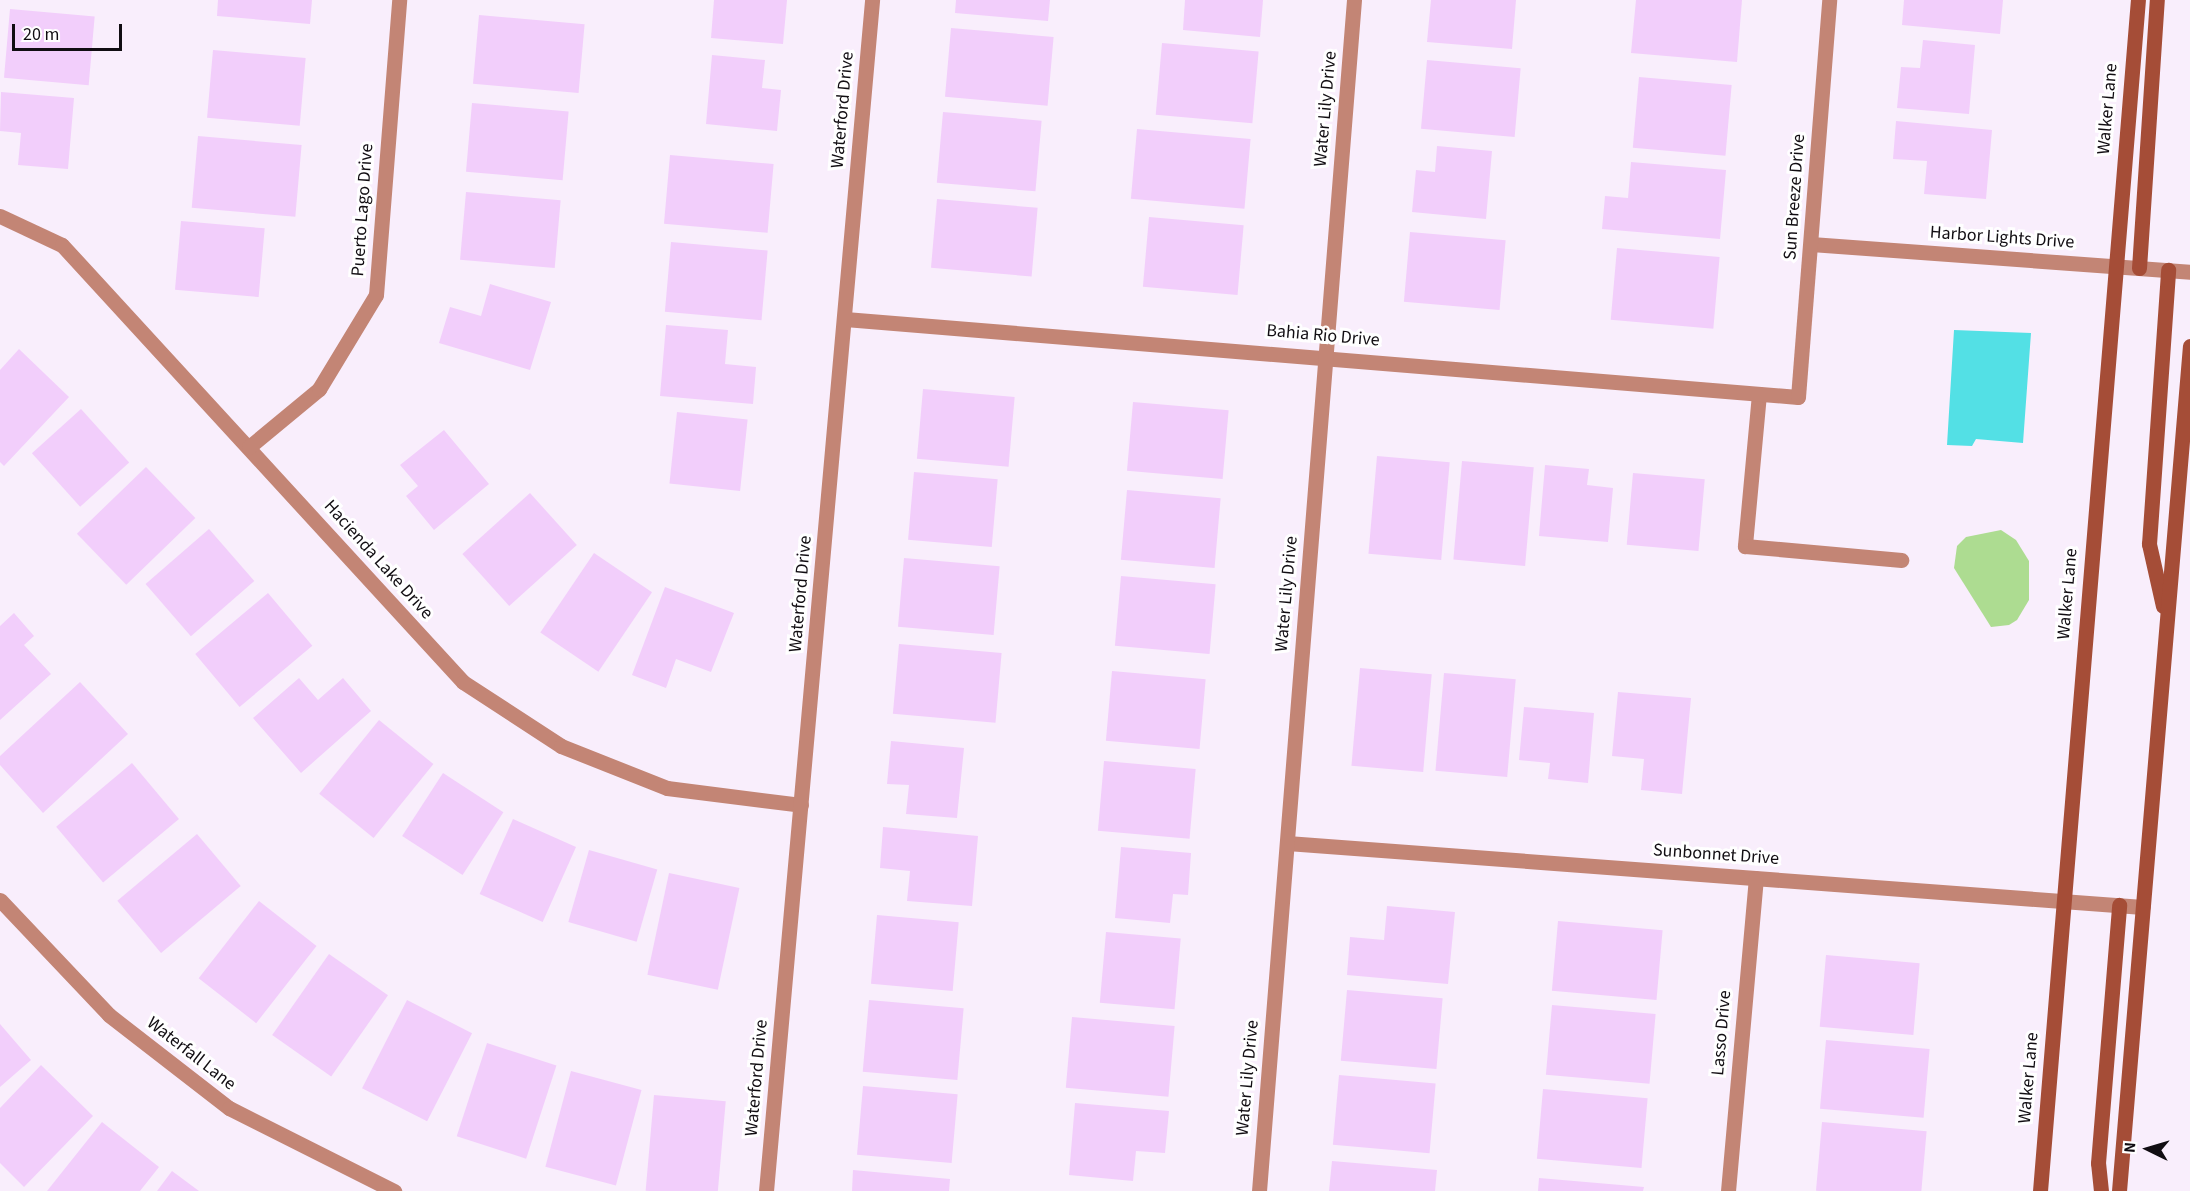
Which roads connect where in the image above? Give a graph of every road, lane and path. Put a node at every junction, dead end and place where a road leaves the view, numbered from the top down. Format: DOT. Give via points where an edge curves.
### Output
graph roads {
  1 [pos="399,0"];
  2 [pos="872,0"];
  3 [pos="1354,0"];
  4 [pos="1830,0"];
  5 [pos="2138,0"];
  6 [pos="2157,0"];
  7 [pos="0,216"];
  8 [pos="1811,244"];
  9 [pos="2114,266"];
  10 [pos="2139,268"];
  11 [pos="2168,270"];
  12 [pos="2190,272"];
  13 [pos="845,319"];
  14 [pos="2190,346"];
  15 [pos="1326,356"];
  16 [pos="1759,394"];
  17 [pos="1798,397"];
  18 [pos="249,447"];
  19 [pos="1901,560"];
  20 [pos="2167,620"];
  21 [pos="801,805"];
  22 [pos="1287,843"];
  23 [pos="1756,878"];
  24 [pos="0,900"];
  25 [pos="2062,900"];
  26 [pos="2119,905"];
  27 [pos="2142,907"];
  28 [pos="394,1191"];
  29 [pos="766,1191"];
  30 [pos="1259,1191"];
  31 [pos="1728,1191"];
  32 [pos="2040,1191"];
  33 [pos="2101,1191"];
  34 [pos="2119,1191"];
  1 -- 18 [label="street, Puerto Lago Drive" via="376,295 319,389"];
  2 -- 13 [label="street, Waterford Drive"];
  3 -- 15 [label="street, Water Lily Drive"];
  4 -- 8 [label="street, Sun Breeze Drive"];
  5 -- 9 [label="street, Walker Lane"];
  6 -- 10 [label="street"];
  7 -- 18 [label="street, Hacienda Lake Drive" via="62,245"];
  8 -- 9 [label="street, Harbor Lights Drive"];
  8 -- 17 [label="street, Sun Breeze Drive"];
  9 -- 10 [label="street, Harbor Lights Drive"];
  9 -- 25 [label="street, Walker Lane"];
  10 -- 11 [label="street, Harbor Lights Drive"];
  11 -- 12 [label="street, Harbor Lights Drive"];
  11 -- 20 [label="street" via="2149,544"];
  13 -- 15 [label="street, Bahia Rio Drive"];
  13 -- 21 [label="street, Waterford Drive"];
  14 -- 20 [label="street"];
  15 -- 16 [label="street, Bahia Rio Drive"];
  15 -- 22 [label="street, Water Lily Drive"];
  16 -- 17 [label="street, Bahia Rio Drive"];
  16 -- 19 [label="street" via="1745,546"];
  18 -- 21 [label="street, Hacienda Lake Drive" via="472,689 561,746 667,788"];
  20 -- 27 [label="street"];
  21 -- 29 [label="street, Waterford Drive"];
  22 -- 23 [label="street, Sunbonnet Drive"];
  22 -- 30 [label="street, Water Lily Drive"];
  23 -- 25 [label="street, Sunbonnet Drive"];
  23 -- 31 [label="street, Lasso Drive"];
  24 -- 28 [label="street, Waterfall Lane" via="109,1015 229,1108"];
  25 -- 26 [label="street, Sunbonnet Drive"];
  25 -- 32 [label="street, Walker Lane"];
  26 -- 27 [label="street, Sunbonnet Drive"];
  26 -- 33 [label="street" via="2098,1163"];
  27 -- 34 [label="street"];
}
